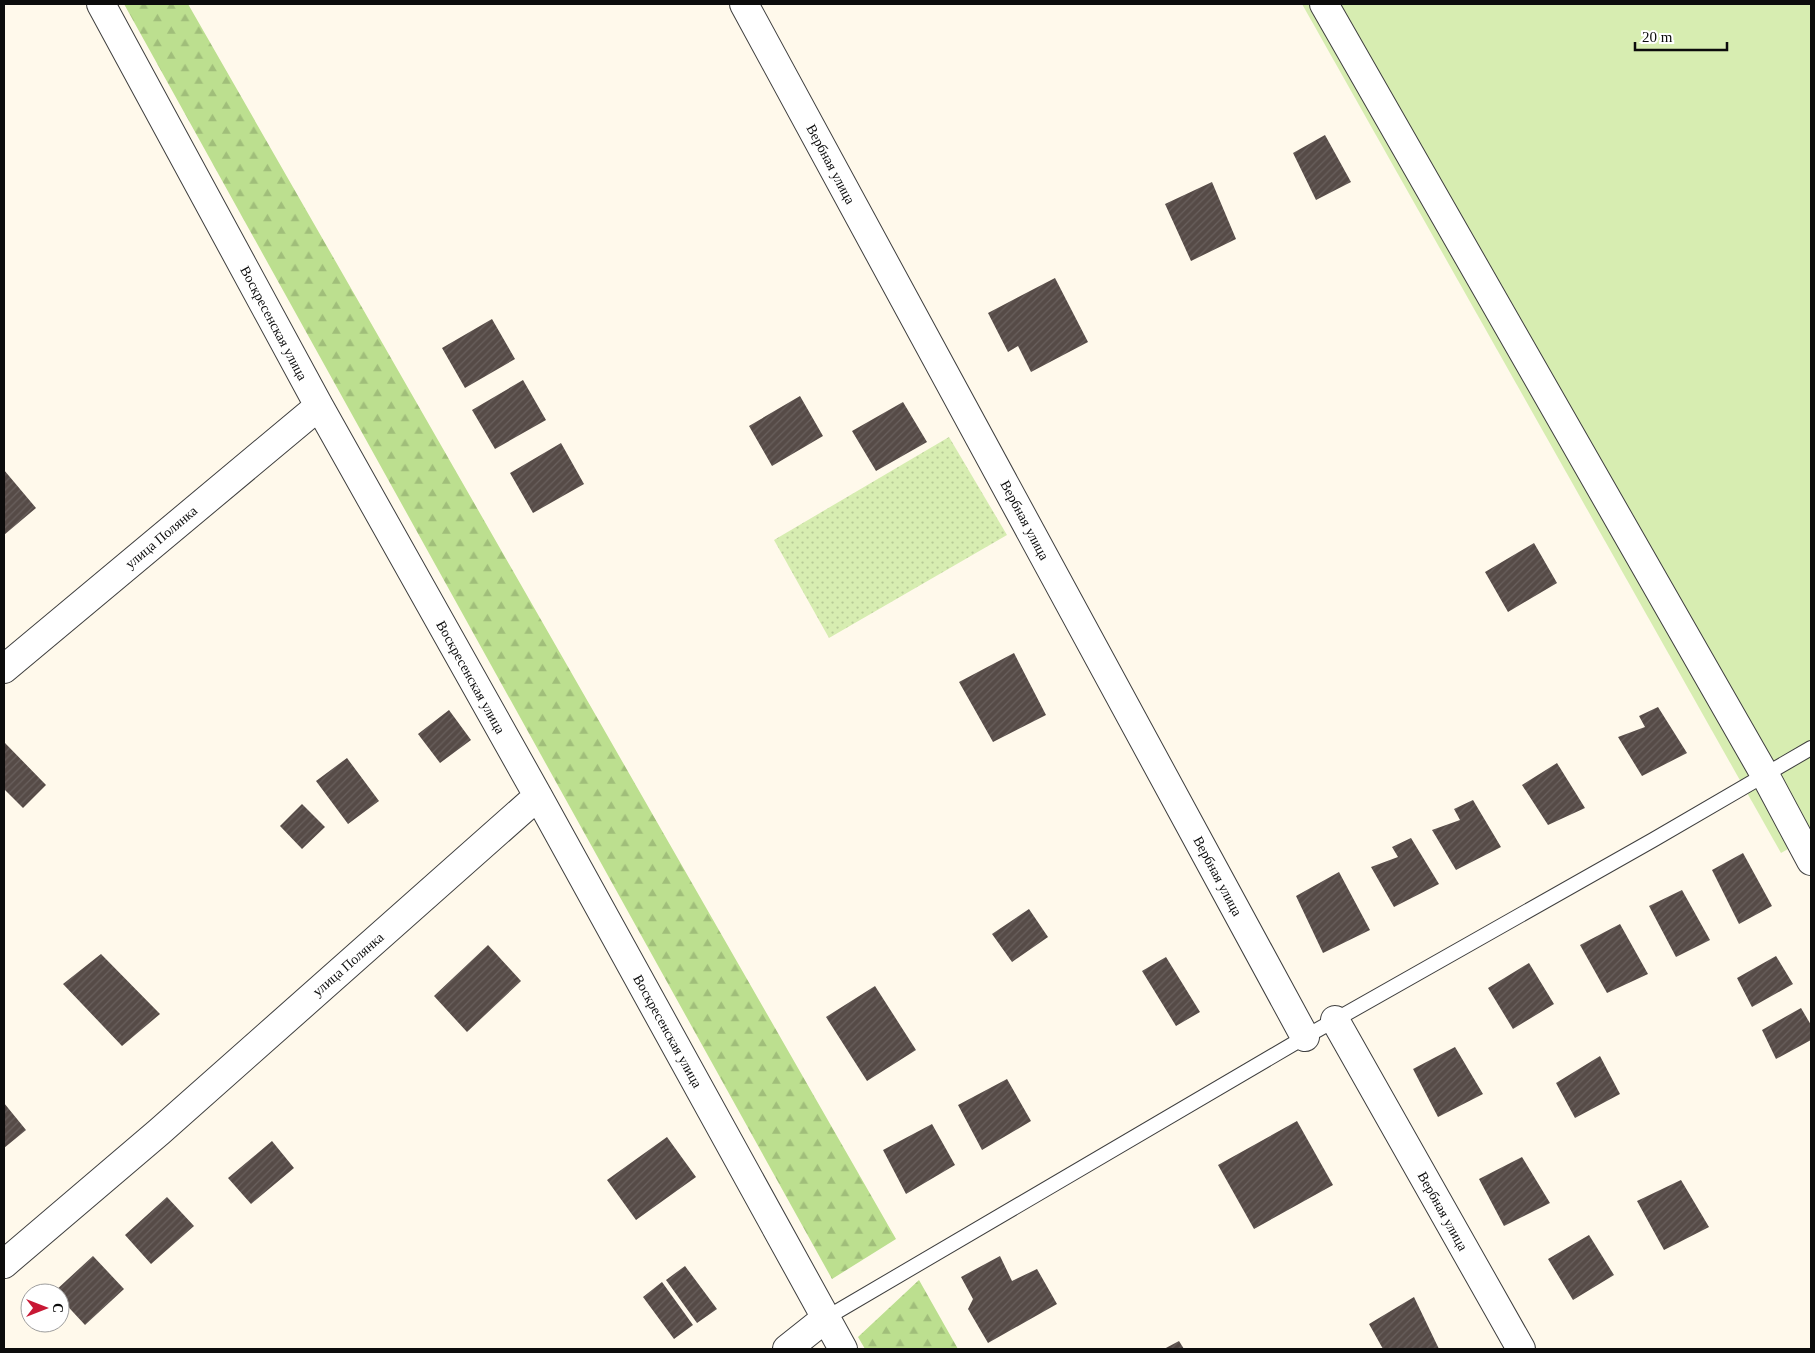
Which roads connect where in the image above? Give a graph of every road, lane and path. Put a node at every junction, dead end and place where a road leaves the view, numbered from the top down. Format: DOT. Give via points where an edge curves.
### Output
graph roads {
  1 [pos="101,4"];
  2 [pos="744,4"];
  3 [pos="1324,4"];
  4 [pos="319,406"];
  5 [pos="4,669"];
  6 [pos="1811,748"];
  7 [pos="1765,774"];
  8 [pos="538,796"];
  9 [pos="1811,861"];
  10 [pos="1335,1020"];
  11 [pos="1305,1037"];
  12 [pos="4,1264"];
  13 [pos="826,1318"];
  14 [pos="788,1349"];
  15 [pos="843,1349"];
  16 [pos="1520,1349"];
  1 -- 4 [label="street, Воскресенская улица"];
  2 -- 11 [label="street, Вербная улица"];
  3 -- 7 [label="street"];
  4 -- 5 [label="street, улица Полянка"];
  4 -- 8 [label="street, Воскресенская улица"];
  6 -- 7 [label="lane"];
  7 -- 9 [label="street"];
  7 -- 10 [label="lane"];
  8 -- 12 [label="street, улица Полянка"];
  8 -- 13 [label="street, Воскресенская улица"];
  10 -- 11 [label="lane"];
  10 -- 16 [label="street, Вербная улица"];
  11 -- 13 [label="lane"];
  13 -- 14 [label="street"];
  13 -- 15 [label="street, Воскресенская улица"];
}
